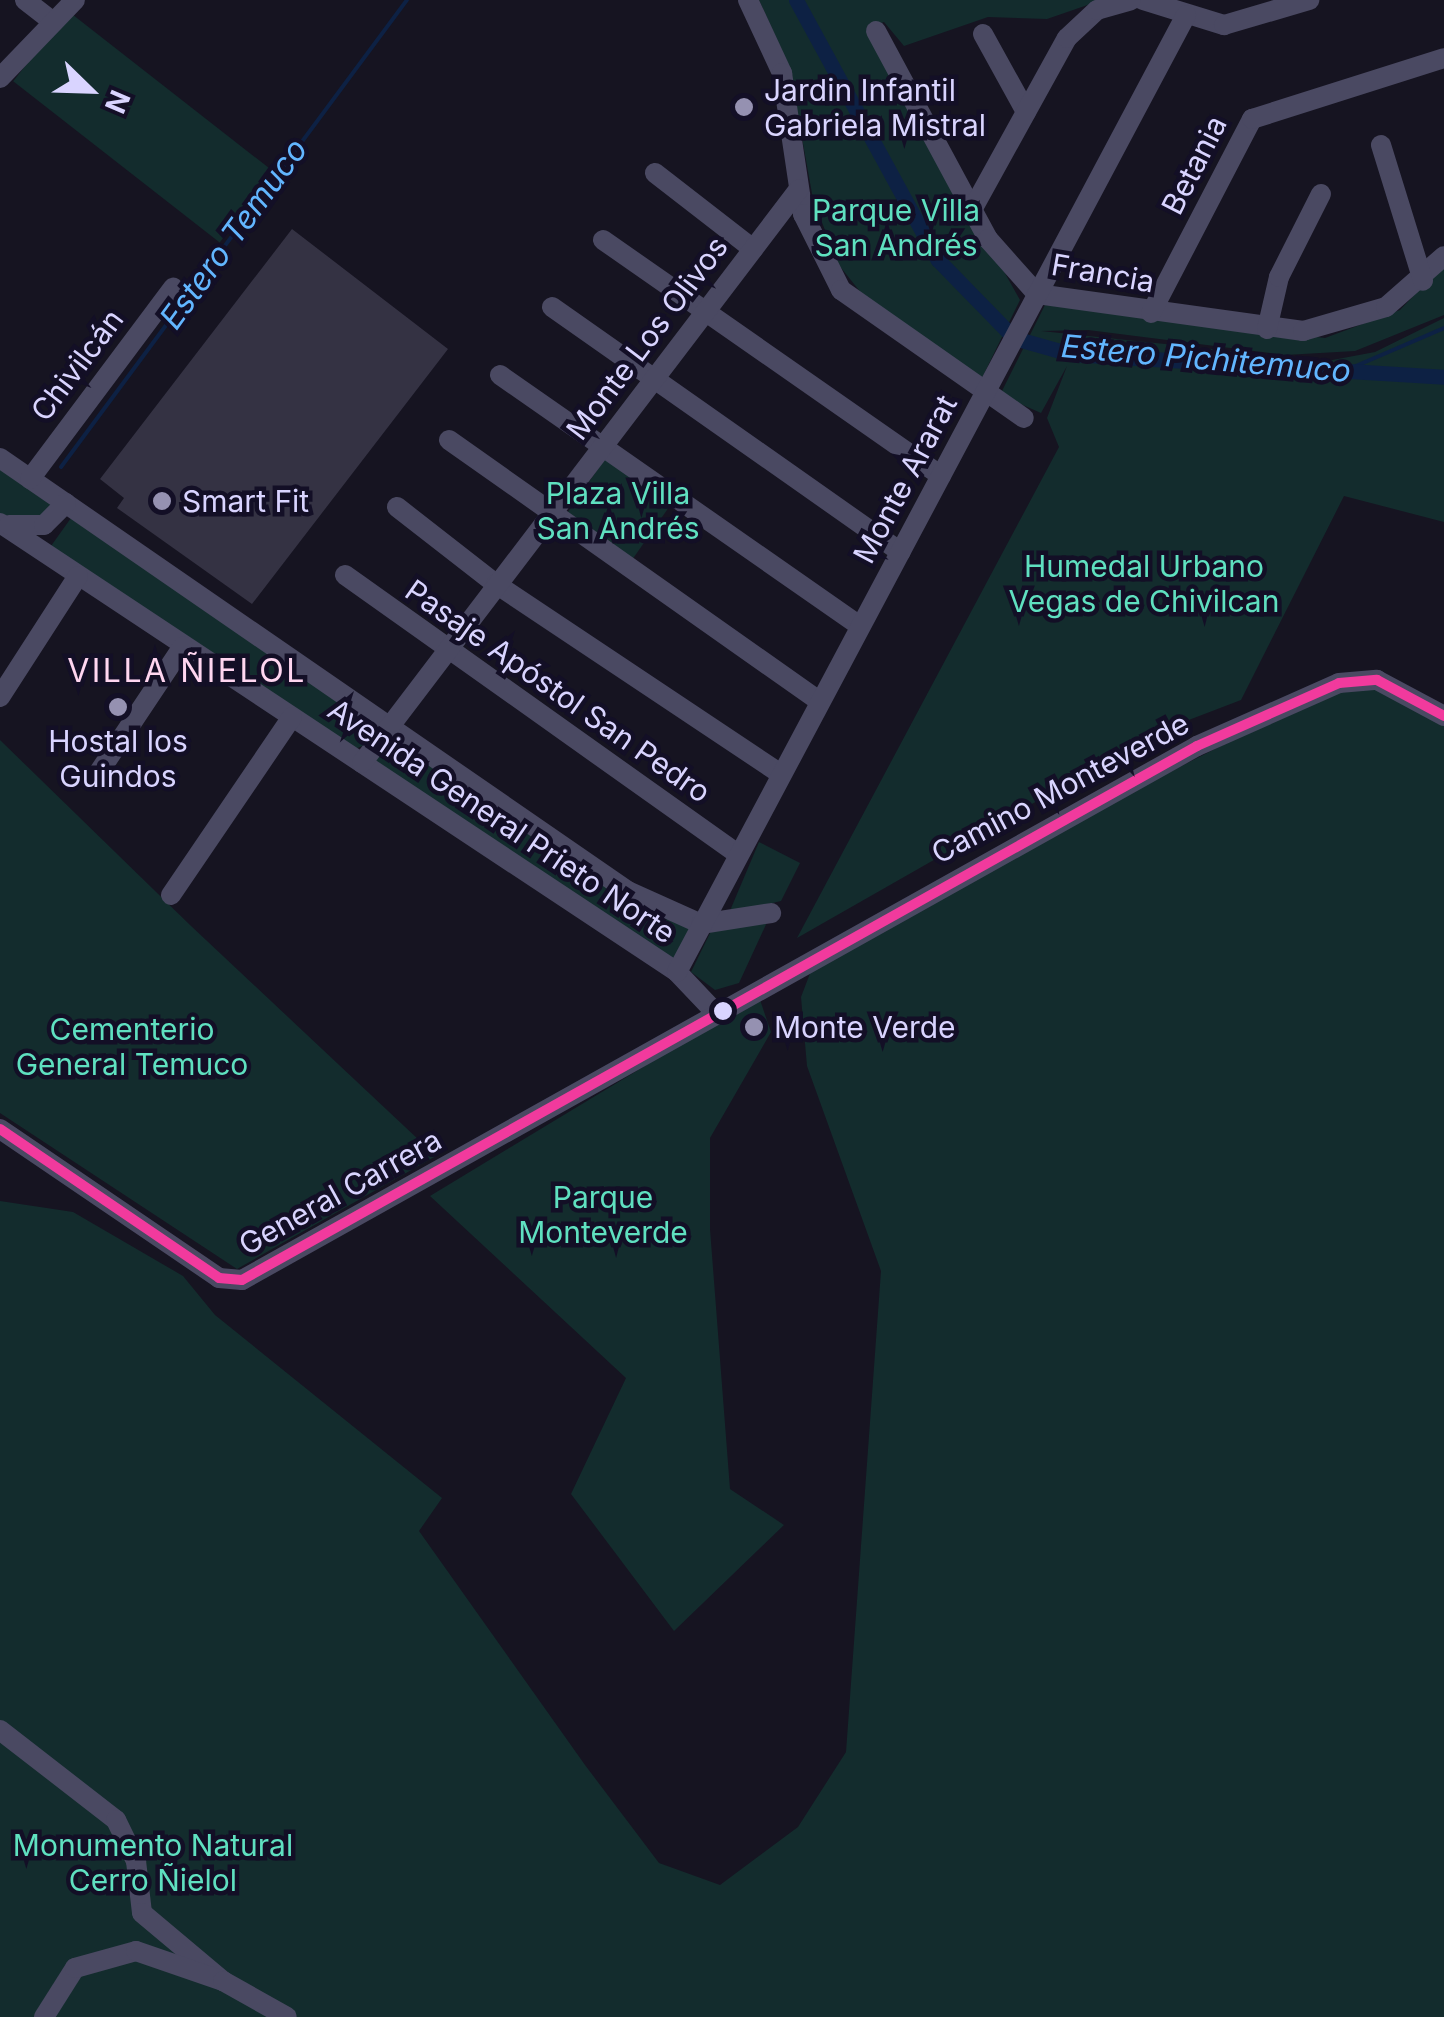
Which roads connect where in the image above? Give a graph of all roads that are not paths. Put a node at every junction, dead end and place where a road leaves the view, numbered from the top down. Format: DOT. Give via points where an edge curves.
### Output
graph roads {
  1 [pos="25,0"];
  2 [pos="75,0"];
  3 [pos="748,0"];
  4 [pos="1131,0"];
  5 [pos="1144,0"];
  6 [pos="1310,0"];
  7 [pos="1186,15"];
  8 [pos="53,22"];
  9 [pos="876,31"];
  10 [pos="983,34"];
  11 [pos="1444,58"];
  12 [pos="0,78"];
  13 [pos="1026,112"];
  14 [pos="1381,144"];
  15 [pos="656,173"];
  16 [pos="800,189"];
  17 [pos="1321,194"];
  18 [pos="972,210"];
  19 [pos="602,240"];
  20 [pos="753,249"];
  21 [pos="1444,256"];
  22 [pos="1422,280"];
  23 [pos="173,288"];
  24 [pos="1036,294"];
  25 [pos="552,307"];
  26 [pos="1151,312"];
  27 [pos="702,317"];
  28 [pos="1268,329"];
  29 [pos="500,375"];
  30 [pos="650,384"];
  31 [pos="983,396"];
  32 [pos="1024,418"];
  33 [pos="449,440"];
  34 [pos="600,450"];
  35 [pos="0,458"];
  36 [pos="940,476"];
  37 [pos="30,478"];
  38 [pos="66,503"];
  39 [pos="397,507"];
  40 [pos="547,518"];
  41 [pos="1,524"];
  42 [pos="900,552"];
  43 [pos="345,575"];
  44 [pos="78,576"];
  45 [pos="496,584"];
  46 [pos="860,626"];
  47 [pos="183,646"];
  48 [pos="445,651"];
  49 [pos="0,696"];
  50 [pos="820,702"];
  51 [pos="1444,716"];
  52 [pos="292,718"];
  53 [pos="389,725"];
  54 [pos="362,763"];
  55 [pos="781,774"];
  56 [pos="93,781"];
  57 [pos="738,854"];
  58 [pos="171,895"];
  59 [pos="771,913"];
  60 [pos="701,924"];
  61 [pos="677,972"];
  62 [pos="714,1010"];
  63 [pos="0,1129"];
  64 [pos="0,1730"];
  65 [pos="223,1982"];
  66 [pos="44,2017"];
  67 [pos="286,2017"];
  1 -- 8 [label="street"];
  2 -- 8 [label="street"];
  3 -- 16 [label="street" via="778,58"];
  4 -- 13 [label="street" via="1074,30"];
  5 -- 7 [label="street"];
  6 -- 7 [label="street" via="1224,26"];
  7 -- 24 [label="street, Monte Ararat"];
  8 -- 12 [label="street"];
  9 -- 18 [label="street, Francia"];
  10 -- 13 [label="street"];
  11 -- 26 [label="street, Betania" via="1252,119"];
  13 -- 18 [label="street"];
  14 -- 22 [label="street"];
  15 -- 20 [label="street"];
  16 -- 20 [label="street, Monte Los Olivos"];
  16 -- 31 [label="street" via="812,242 841,290"];
  17 -- 28 [label="street" via="1279,277"];
  18 -- 24 [label="street, Francia"];
  19 -- 27 [label="street"];
  20 -- 27 [label="street, Monte Los Olivos"];
  21 -- 22 [label="street, Francia"];
  22 -- 28 [label="street, Francia" via="1347,323"];
  23 -- 37 [label="street, Chivilcán"];
  24 -- 26 [label="street, Francia"];
  24 -- 31 [label="street, Monte Ararat"];
  25 -- 30 [label="street"];
  26 -- 28 [label="street, Francia"];
  27 -- 30 [label="street, Monte Los Olivos"];
  27 -- 36 [label="street"];
  29 -- 34 [label="street"];
  30 -- 34 [label="street, Monte Los Olivos"];
  30 -- 42 [label="street"];
  31 -- 32 [label="street"];
  31 -- 36 [label="street, Monte Ararat"];
  33 -- 40 [label="street"];
  34 -- 40 [label="street, Monte Los Olivos"];
  34 -- 46 [label="street"];
  35 -- 37 [label="street, Avenida General Prieto Norte"];
  36 -- 42 [label="street, Monte Ararat"];
  37 -- 38 [label="street, Avenida General Prieto Norte"];
  38 -- 41 [label="street" via="44,526"];
  38 -- 53 [label="street, Avenida General Prieto Norte"];
  39 -- 45 [label="street"];
  40 -- 45 [label="street, Monte Los Olivos"];
  40 -- 50 [label="street"];
  41 -- 44 [label="street, Avenida General Prieto Norte"];
  42 -- 46 [label="street, Monte Ararat"];
  43 -- 48 [label="street, Pasaje Apóstol San Pedro"];
  44 -- 47 [label="street, Avenida General Prieto Norte"];
  44 -- 49 [label="street"];
  45 -- 48 [label="street, Monte Los Olivos"];
  45 -- 55 [label="street"];
  46 -- 50 [label="street, Monte Ararat"];
  47 -- 52 [label="street, Avenida General Prieto Norte"];
  47 -- 56 [label="street"];
  48 -- 53 [label="street, Monte Los Olivos"];
  48 -- 57 [label="street, Pasaje Apóstol San Pedro"];
  50 -- 55 [label="street, Monte Ararat"];
  51 -- 62 [label="street, Camino Monteverde" via="1377,680 1339,683 1197,746"];
  52 -- 54 [label="street, Avenida General Prieto Norte"];
  52 -- 58 [label="street"];
  53 -- 54 [label="street, Monte Los Olivos"];
  53 -- 60 [label="street, Avenida General Prieto Norte" via="628,891"];
  54 -- 61 [label="street, Avenida General Prieto Norte"];
  55 -- 57 [label="street, Monte Ararat"];
  57 -- 60 [label="street, Monte Ararat"];
  59 -- 60 [label="street, Avenida General Prieto Norte"];
  60 -- 61 [label="street, Monte Ararat"];
  61 -- 62 [label="street, Avenida General Prieto Norte"];
  62 -- 63 [label="street, General Carrera" via="404,1194 234,1281"];
  64 -- 65 [label="street" via="116,1820 136,1861 142,1912"];
  65 -- 66 [label="street" via="136,1951 94,1956 60,1983"];
  65 -- 67 [label="street"];
}
